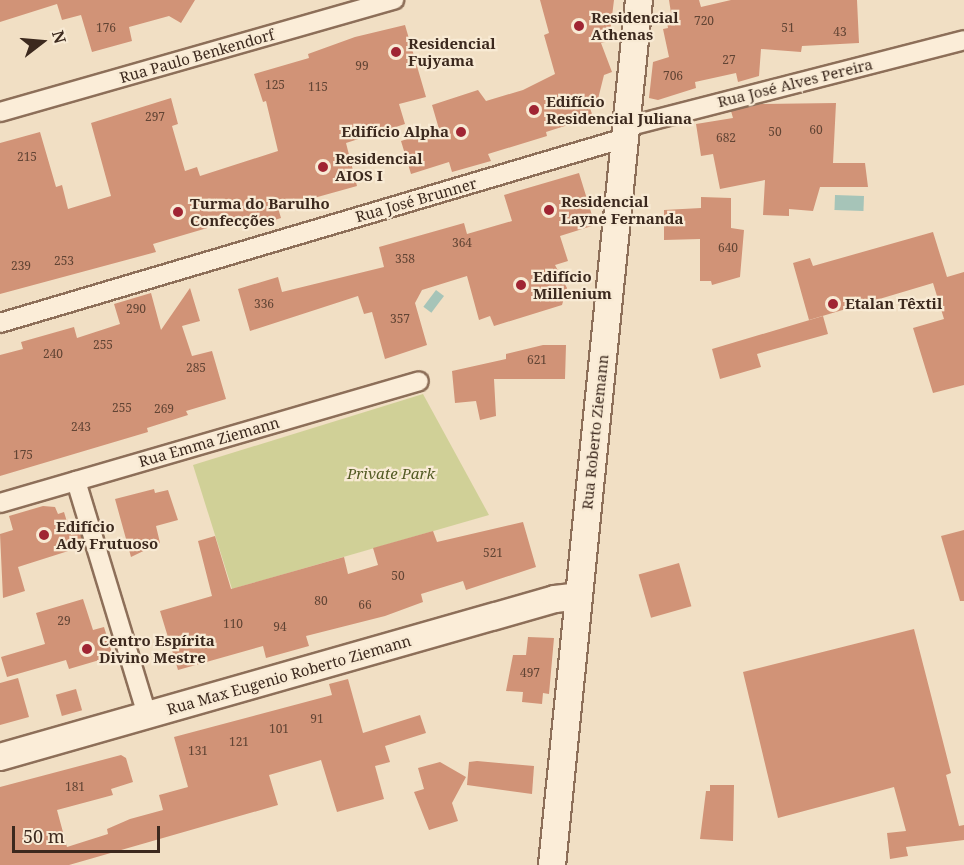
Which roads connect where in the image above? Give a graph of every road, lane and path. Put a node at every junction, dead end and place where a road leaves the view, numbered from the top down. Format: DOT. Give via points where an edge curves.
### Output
graph roads {
  1 [pos="394,0"];
  2 [pos="639,0"];
  3 [pos="964,40"];
  4 [pos="0,112"];
  5 [pos="626,132"];
  6 [pos="0,323"];
  7 [pos="419,381"];
  8 [pos="76,481"];
  9 [pos="0,503"];
  10 [pos="579,596"];
  11 [pos="147,715"];
  12 [pos="0,758"];
  13 [pos="552,865"];
  1 -- 4 [label="street, Rua Paulo Benkendorf"];
  2 -- 5 [label="main road, Rua Roberto Ziemann"];
  3 -- 5 [label="street, Rua José Alves Pereira"];
  5 -- 6 [label="street, Rua José Brunner"];
  5 -- 10 [label="main road, Rua Roberto Ziemann"];
  7 -- 8 [label="street, Rua Emma Ziemann"];
  8 -- 9 [label="street, Rua Emma Ziemann"];
  8 -- 11 [label="street"];
  10 -- 11 [label="main road, Rua Max Eugenio Roberto Ziemann" via="555,599"];
  10 -- 13 [label="main road, Rua Roberto Ziemann"];
  11 -- 12 [label="main road, Rua Max Eugenio Roberto Ziemann"];
}
